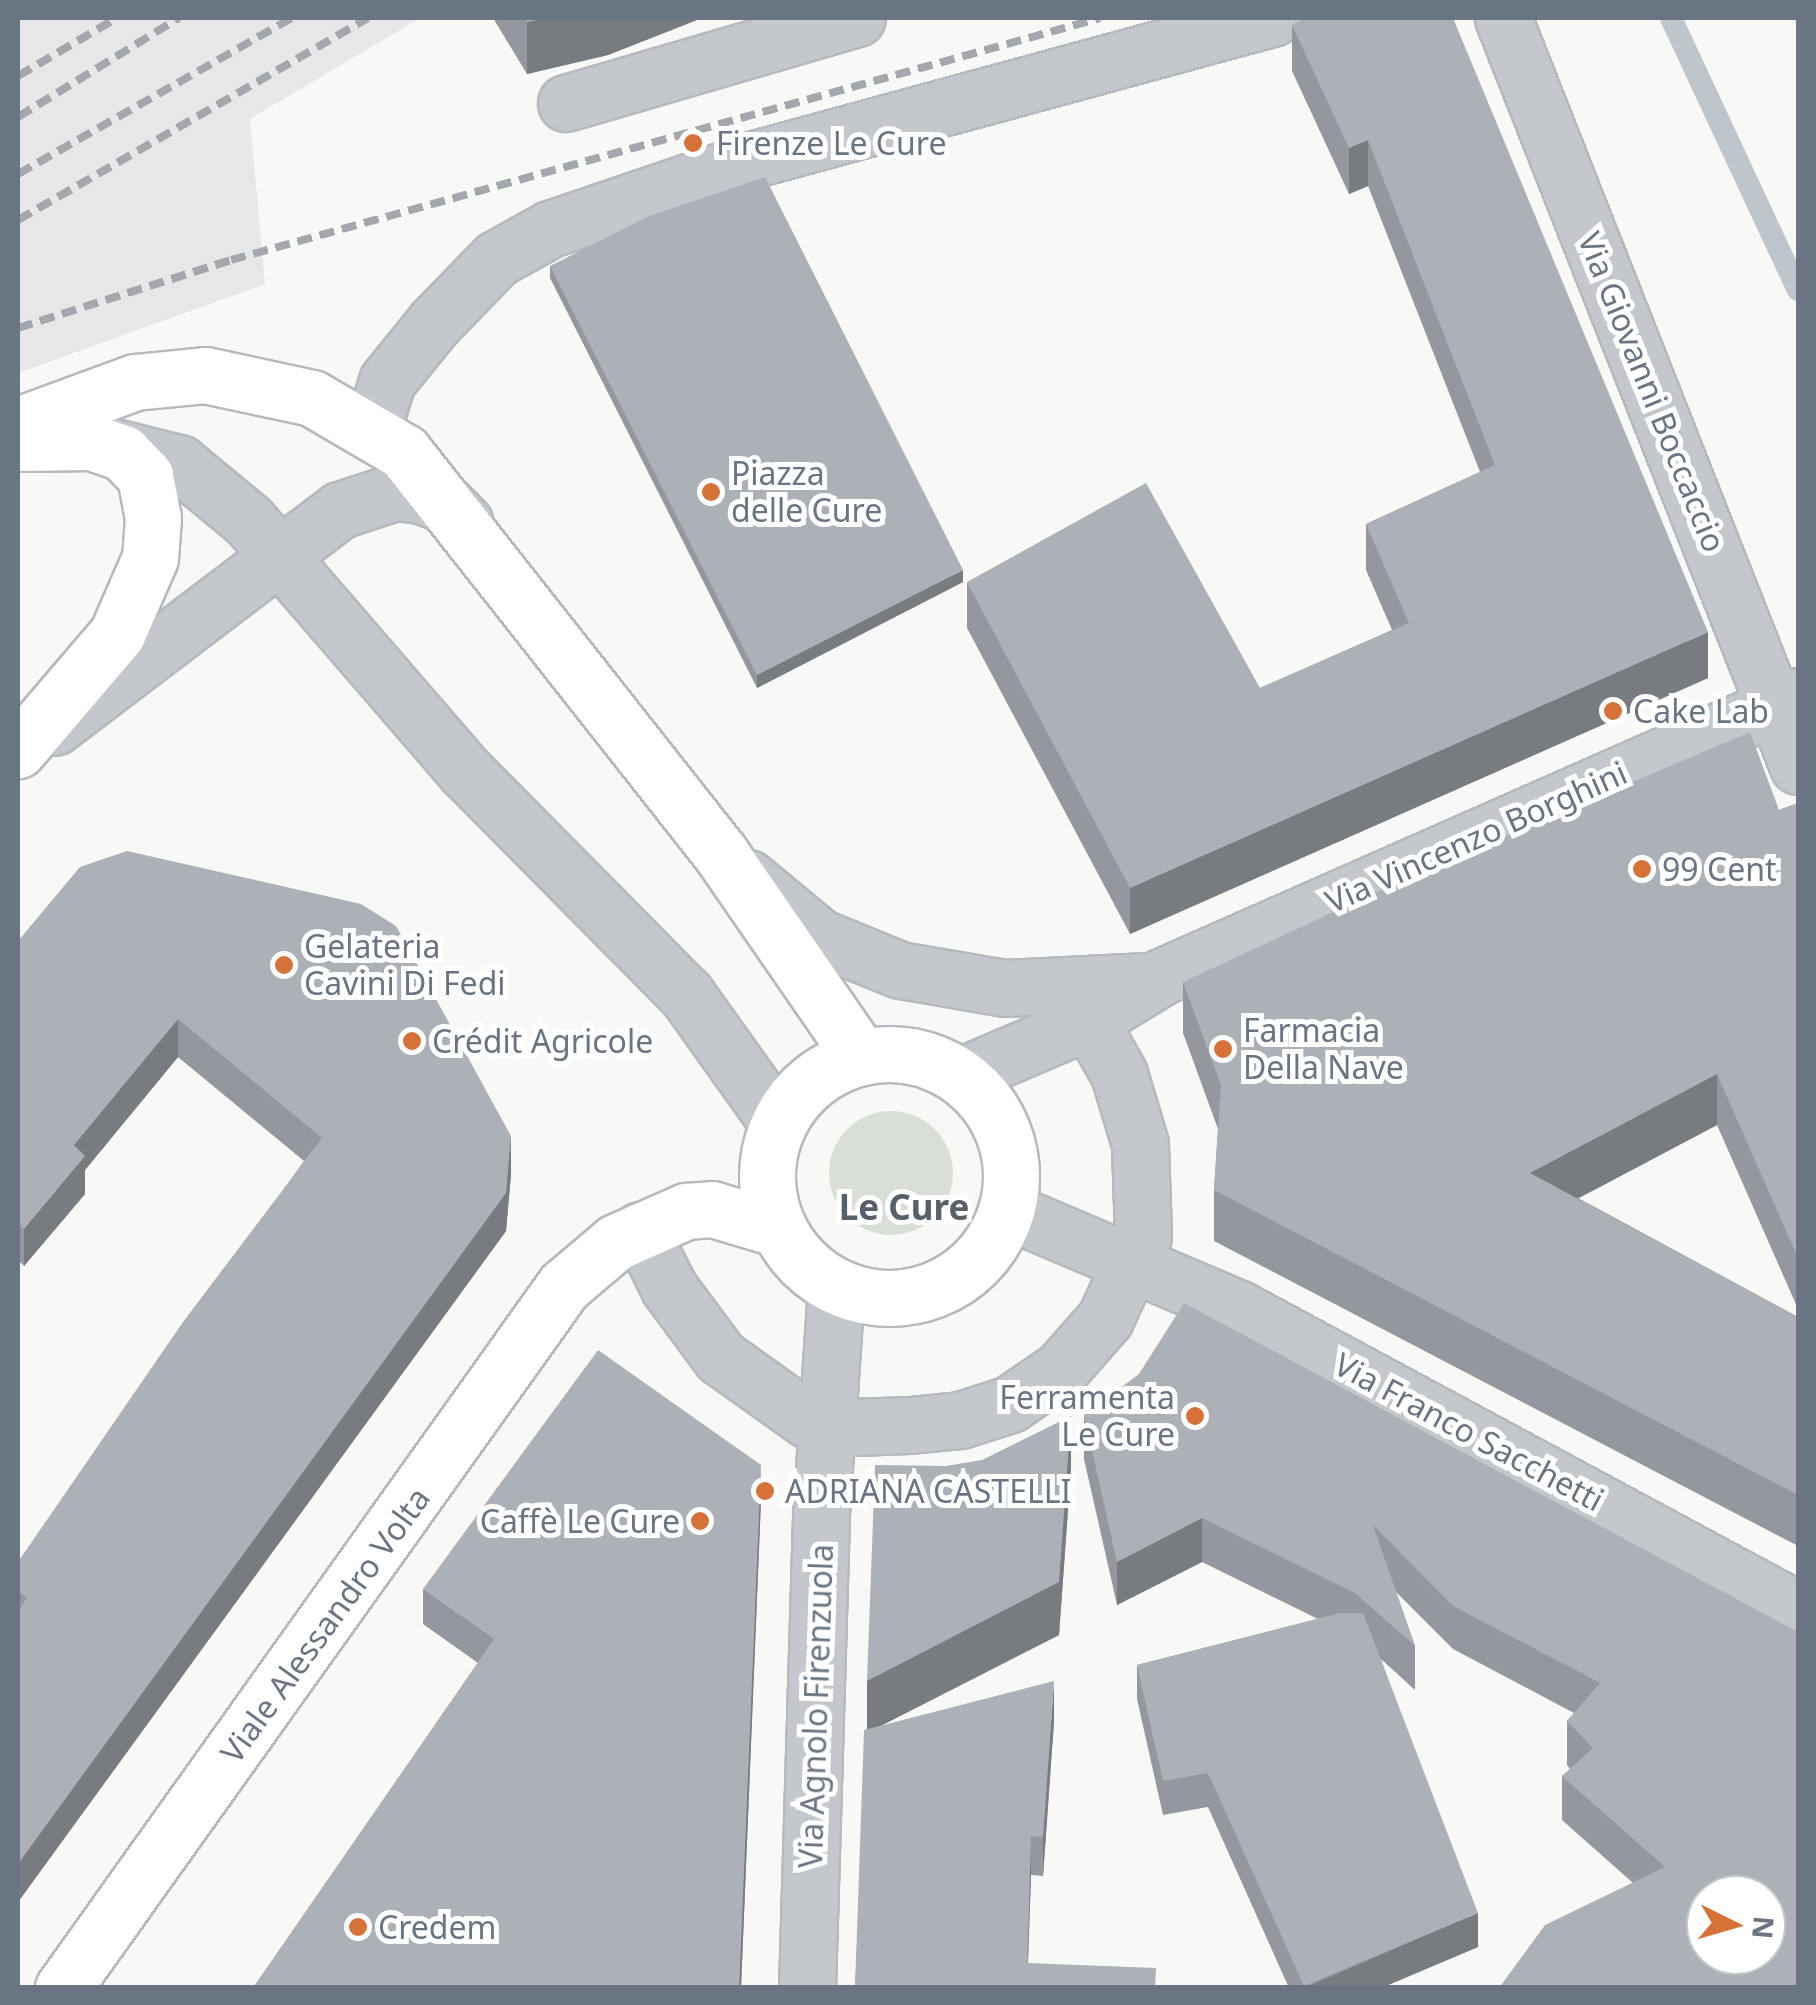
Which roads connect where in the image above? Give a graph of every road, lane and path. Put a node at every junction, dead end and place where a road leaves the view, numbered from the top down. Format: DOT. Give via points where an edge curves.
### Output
graph roads {
  1 [pos="857,18"];
  2 [pos="1272,18"];
  3 [pos="1503,18"];
  4 [pos="566,103"];
  5 [pos="18,425"];
  6 [pos="372,430"];
  7 [pos="91,442"];
  8 [pos="18,443"];
  9 [pos="465,522"];
  10 [pos="278,554"];
  11 [pos="1787,700"];
  12 [pos="18,752"];
  13 [pos="1798,766"];
  14 [pos="720,854"];
  15 [pos="1155,980"];
  16 [pos="1089,1021"];
  17 [pos="861,1056"];
  18 [pos="960,1076"];
  19 [pos="778,1124"];
  20 [pos="1006,1210"];
  21 [pos="779,1229"];
  22 [pos="640,1230"];
  23 [pos="1136,1262"];
  24 [pos="836,1286"];
  25 [pos="825,1425"];
  26 [pos="1798,1610"];
  27 [pos="63,1988"];
  28 [pos="807,1988"];
  1 -- 4 [label="street"];
  2 -- 6 [label="street" via="758,158 550,229 496,259 434,322 387,381"];
  3 -- 11 [label="street, Via Giovanni Boccaccio"];
  5 -- 6 [label="main road" via="136,382 205,375 286,389"];
  6 -- 9 [label="main road" via="427,474"];
  7 -- 8 [label="main road"];
  7 -- 10 [label="street" via="179,463"];
  7 -- 12 [label="main road" via="123,452 144,476 153,518 150,558 117,634"];
  9 -- 10 [label="street" via="434,498 394,492 340,510"];
  9 -- 14 [label="main road"];
  10 -- 12 [label="street"];
  10 -- 19 [label="street" via="466,772 662,967"];
  11 -- 13 [label="street, Via Giovanni Boccaccio"];
  11 -- 15 [label="street, Via Vincenzo Borghini"];
  14 -- 15 [label="street" via="819,937 900,970 1005,988"];
  14 -- 17 [label="main road"];
  15 -- 16 [label="street"];
  16 -- 18 [label="street"];
  16 -- 23 [label="street" via="1119,1074 1140,1144 1146,1190"];
  17 -- 18 [label="main road" via="915,1056"];
  17 -- 19 [label="main road" via="812,1081"];
  18 -- 20 [label="main road" via="1004,1134 1011,1169"];
  19 -- 21 [label="main road" via="767,1170"];
  20 -- 23 [label="street"];
  20 -- 24 [label="main road" via="970,1267 942,1287 888,1298"];
  21 -- 22 [label="main road" via="712,1209 686,1211"];
  21 -- 24 [label="main road" via="810,1269"];
  22 -- 25 [label="street" via="669,1288 720,1357 786,1408"];
  22 -- 27 [label="main road, Viale Alessandro Volta" via="587,1263 546,1309 348,1596"];
  23 -- 25 [label="street" via="1084,1345 1010,1404 960,1420"];
  23 -- 26 [label="street, Via Franco Sacchetti" via="1239,1308"];
  24 -- 25 [label="street"];
  25 -- 28 [label="street, Via Agnolo Firenzuola"];
}
